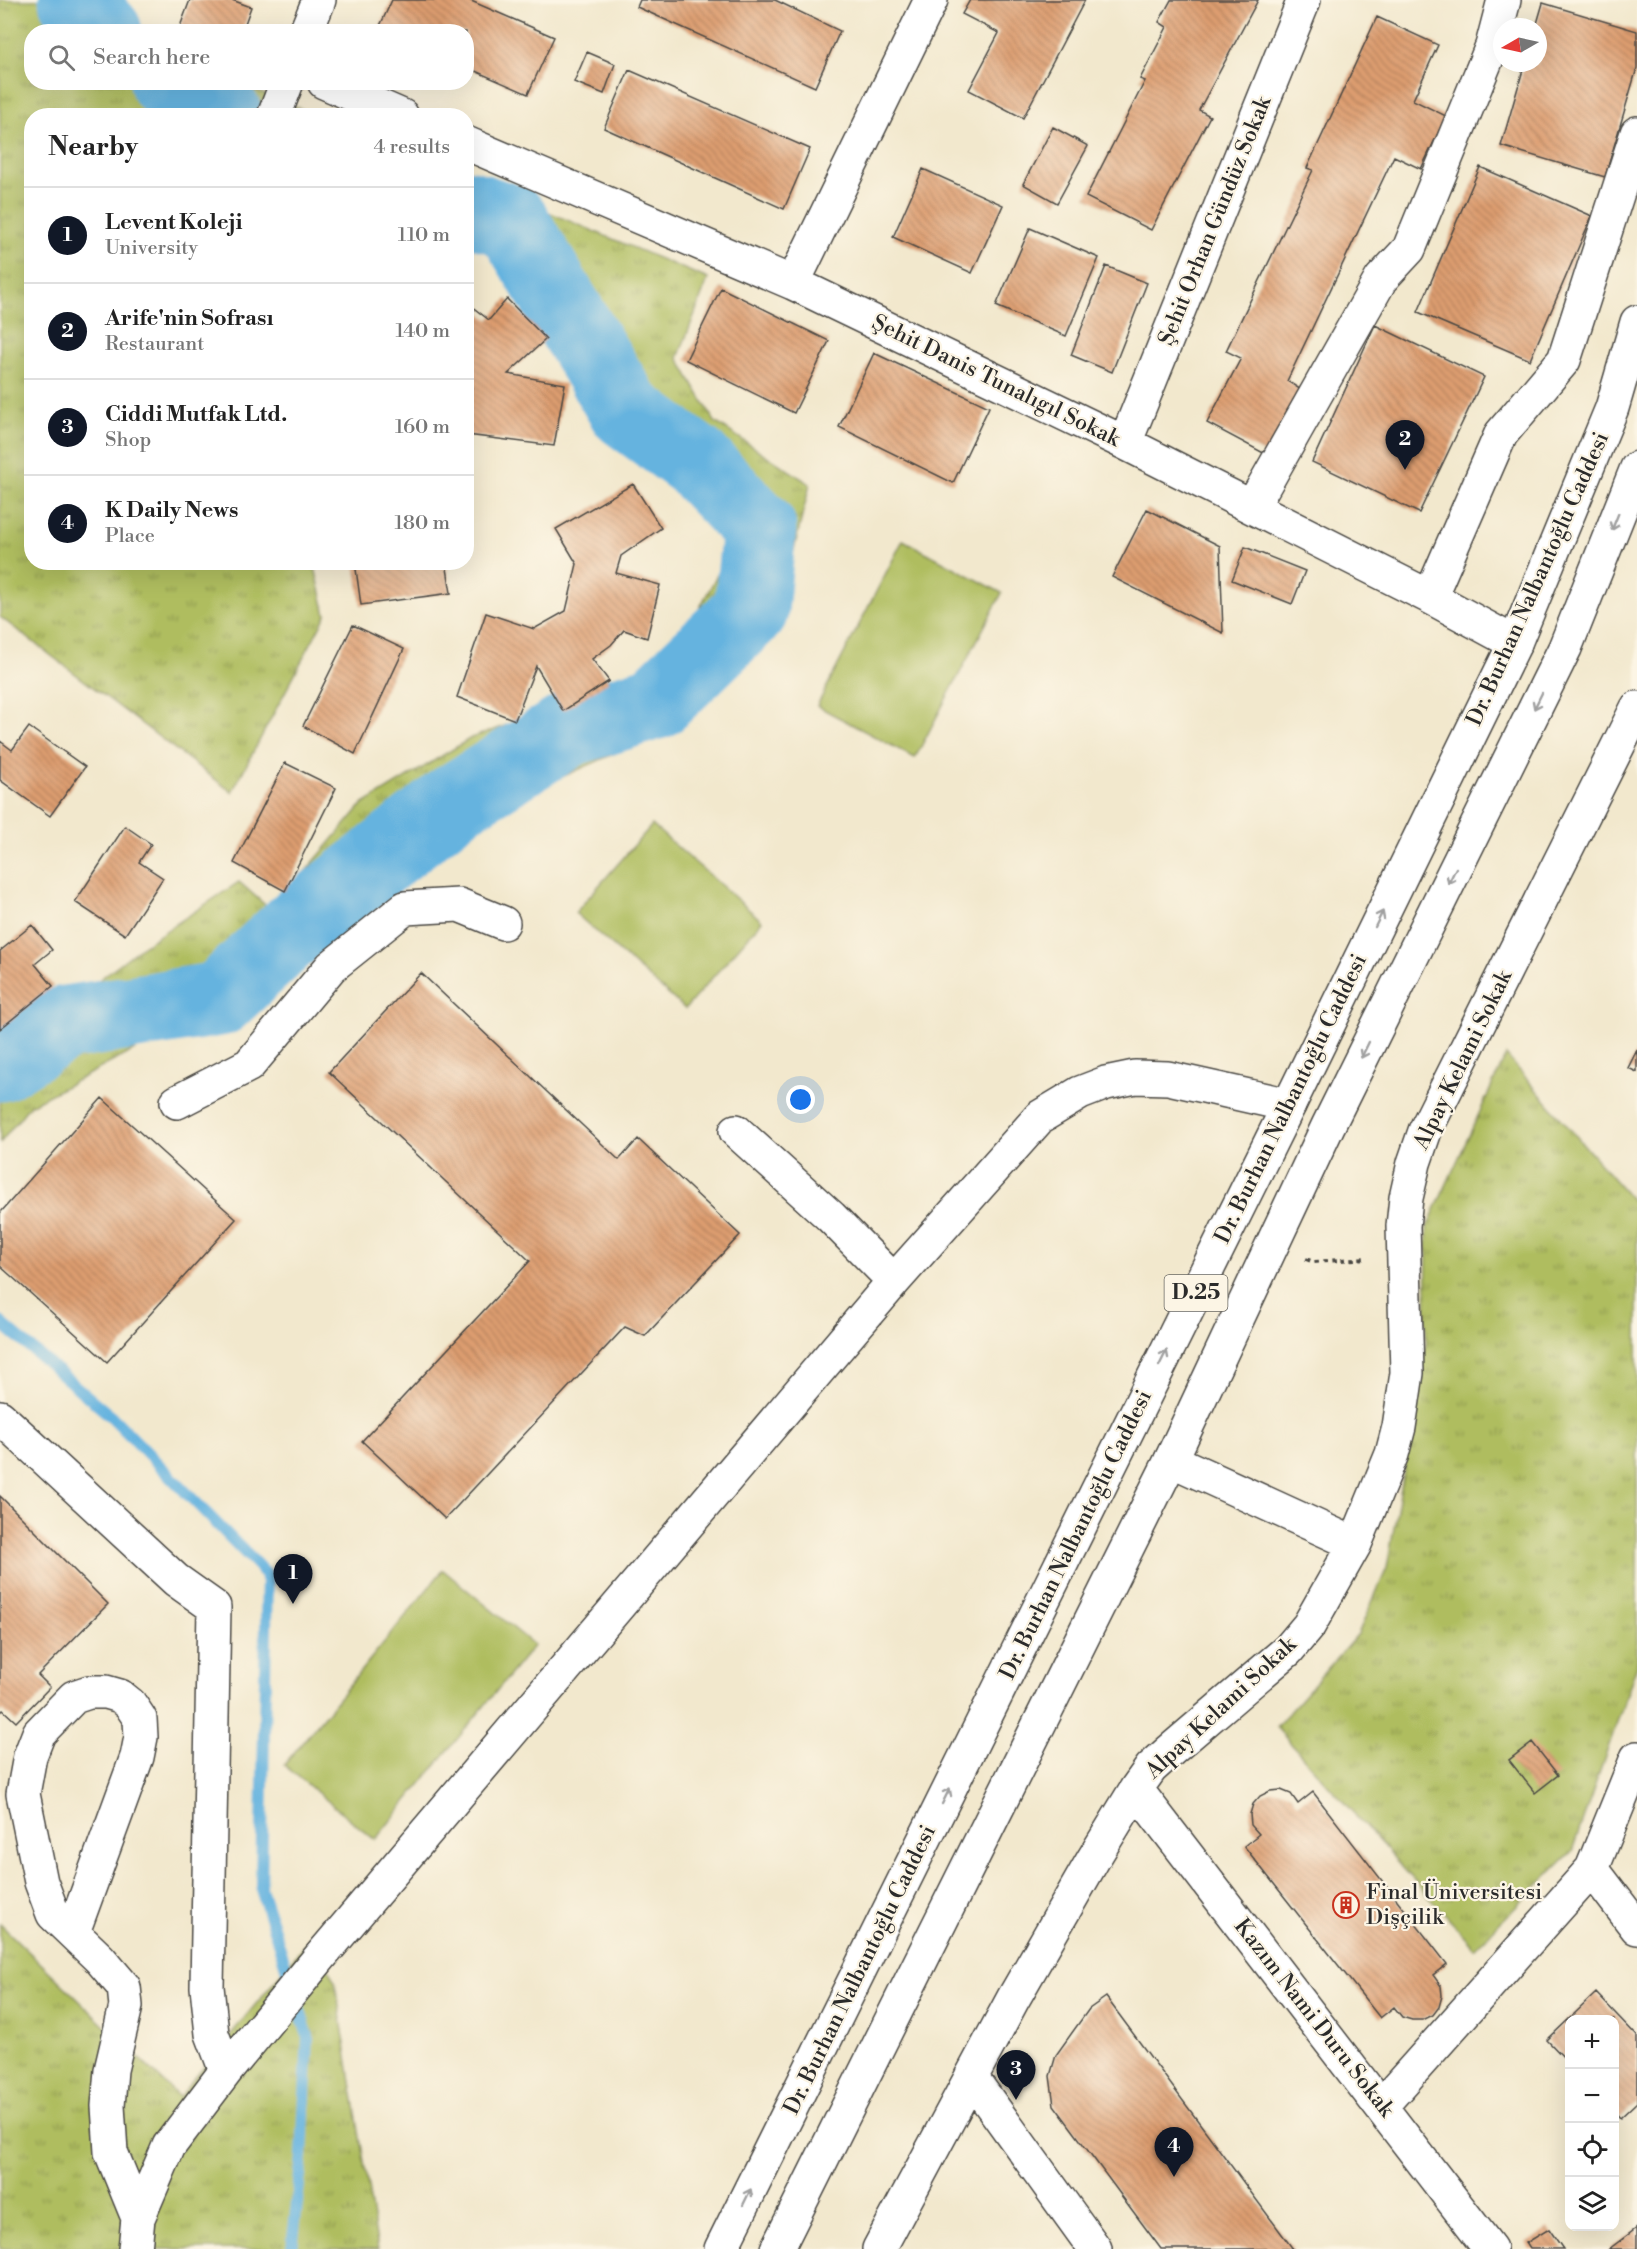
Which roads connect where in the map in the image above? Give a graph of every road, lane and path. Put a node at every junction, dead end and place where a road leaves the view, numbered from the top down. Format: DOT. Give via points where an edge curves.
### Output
graph roads {
  1 [pos="319,0"];
  2 [pos="931,0"];
  3 [pos="1304,0"];
  4 [pos="1504,0"];
  5 [pos="309,24"];
  6 [pos="342,90"];
  7 [pos="384,108"];
  8 [pos="1636,133"];
  9 [pos="474,146"];
  10 [pos="793,283"];
  11 [pos="1637,322"];
  12 [pos="1125,443"];
  13 [pos="1637,468"];
  14 [pos="1252,507"];
  15 [pos="1430,597"];
  16 [pos="1515,643"];
  17 [pos="1637,708"];
  18 [pos="503,922"];
  19 [pos="177,1102"];
  20 [pos="1288,1105"];
  21 [pos="736,1131"];
  22 [pos="1271,1248"];
  23 [pos="1403,1254"];
  24 [pos="894,1281"];
  25 [pos="0,1417"];
  26 [pos="1171,1460"];
  27 [pos="1355,1544"];
  28 [pos="1637,1758"];
  29 [pos="1136,1789"];
  30 [pos="1592,1869"];
  31 [pos="1637,1928"];
  32 [pos="73,1932"];
  33 [pos="226,2071"];
  34 [pos="971,2077"];
  35 [pos="1381,2106"];
  36 [pos="136,2234"];
  37 [pos="722,2249"];
  38 [pos="777,2249"];
  39 [pos="879,2249"];
  40 [pos="1095,2249"];
  41 [pos="1490,2249"];
  1 -- 5 [label="street"];
  2 -- 10 [label="street"];
  3 -- 12 [label="street, Şehit Orhan Gündüz Sokak"];
  4 -- 14 [label="street" via="1492,46 1409,249 1381,279"];
  6 -- 7 [label="street"];
  8 -- 15 [label="street" via="1564,360 1501,434"];
  9 -- 10 [label="street, Şehit Danis Tunalıgıl Sokak"];
  10 -- 12 [label="street, Şehit Danis Tunalıgıl Sokak"];
  11 -- 16 [label="street, Dr. Burhan Nalbantoğlu Caddesi / D.25" via="1612,408"];
  12 -- 14 [label="street, Şehit Danis Tunalıgıl Sokak"];
  13 -- 22 [label="street, Dr. Burhan Nalbantoğlu Caddesi / D.25, one-way" via="1565,648"];
  14 -- 15 [label="street, Şehit Danis Tunalıgıl Sokak"];
  15 -- 16 [label="street, Şehit Danis Tunalıgıl Sokak"];
  20 -- 16 [label="street, Dr. Burhan Nalbantoğlu Caddesi / D.25, one-way"];
  17 -- 23 [label="street, Alpay Kelami Sokak" via="1425,1131 1406,1198"];
  18 -- 19 [label="street" via="459,904 405,908 331,967 249,1065"];
  20 -- 24 [label="street" via="1168,1078 1135,1077 1080,1093 1040,1117"];
  37 -- 20 [label="street, Dr. Burhan Nalbantoğlu Caddesi / D.25, one-way"];
  21 -- 24 [label="street" via="831,1217"];
  22 -- 23 [label="path" via="1314,1262"];
  22 -- 26 [label="street, Dr. Burhan Nalbantoğlu Caddesi / D.25"];
  23 -- 27 [label="street, Alpay Kelami Sokak" via="1407,1373 1403,1408 1392,1454"];
  24 -- 33 [label="street"];
  25 -- 33 [label="street" via="176,1580 214,1607 207,1988 212,2034"];
  26 -- 27 [label="street"];
  26 -- 38 [label="street, Dr. Burhan Nalbantoğlu Caddesi / D.25"];
  27 -- 29 [label="street, Alpay Kelami Sokak" via="1310,1625 1288,1650 1151,1768"];
  28 -- 30 [label="street"];
  29 -- 34 [label="street, Alpay Kelami Sokak"];
  29 -- 35 [label="street, Kazım Nami Duru Sokak"];
  30 -- 31 [label="street"];
  30 -- 35 [label="street"];
  32 -- 32 [label="street" via="53,1914 40,1882 23,1794 39,1733 74,1697 106,1692 129,1704 140,1719 141,1737"];
  32 -- 36 [label="street" via="124,1987 126,2006 111,2070 108,2106 111,2152"];
  33 -- 36 [label="street" via="169,2146"];
  34 -- 39 [label="street, Alpay Kelami Sokak"];
  34 -- 40 [label="street"];
  35 -- 41 [label="street, Kazım Nami Duru Sokak"];
}
